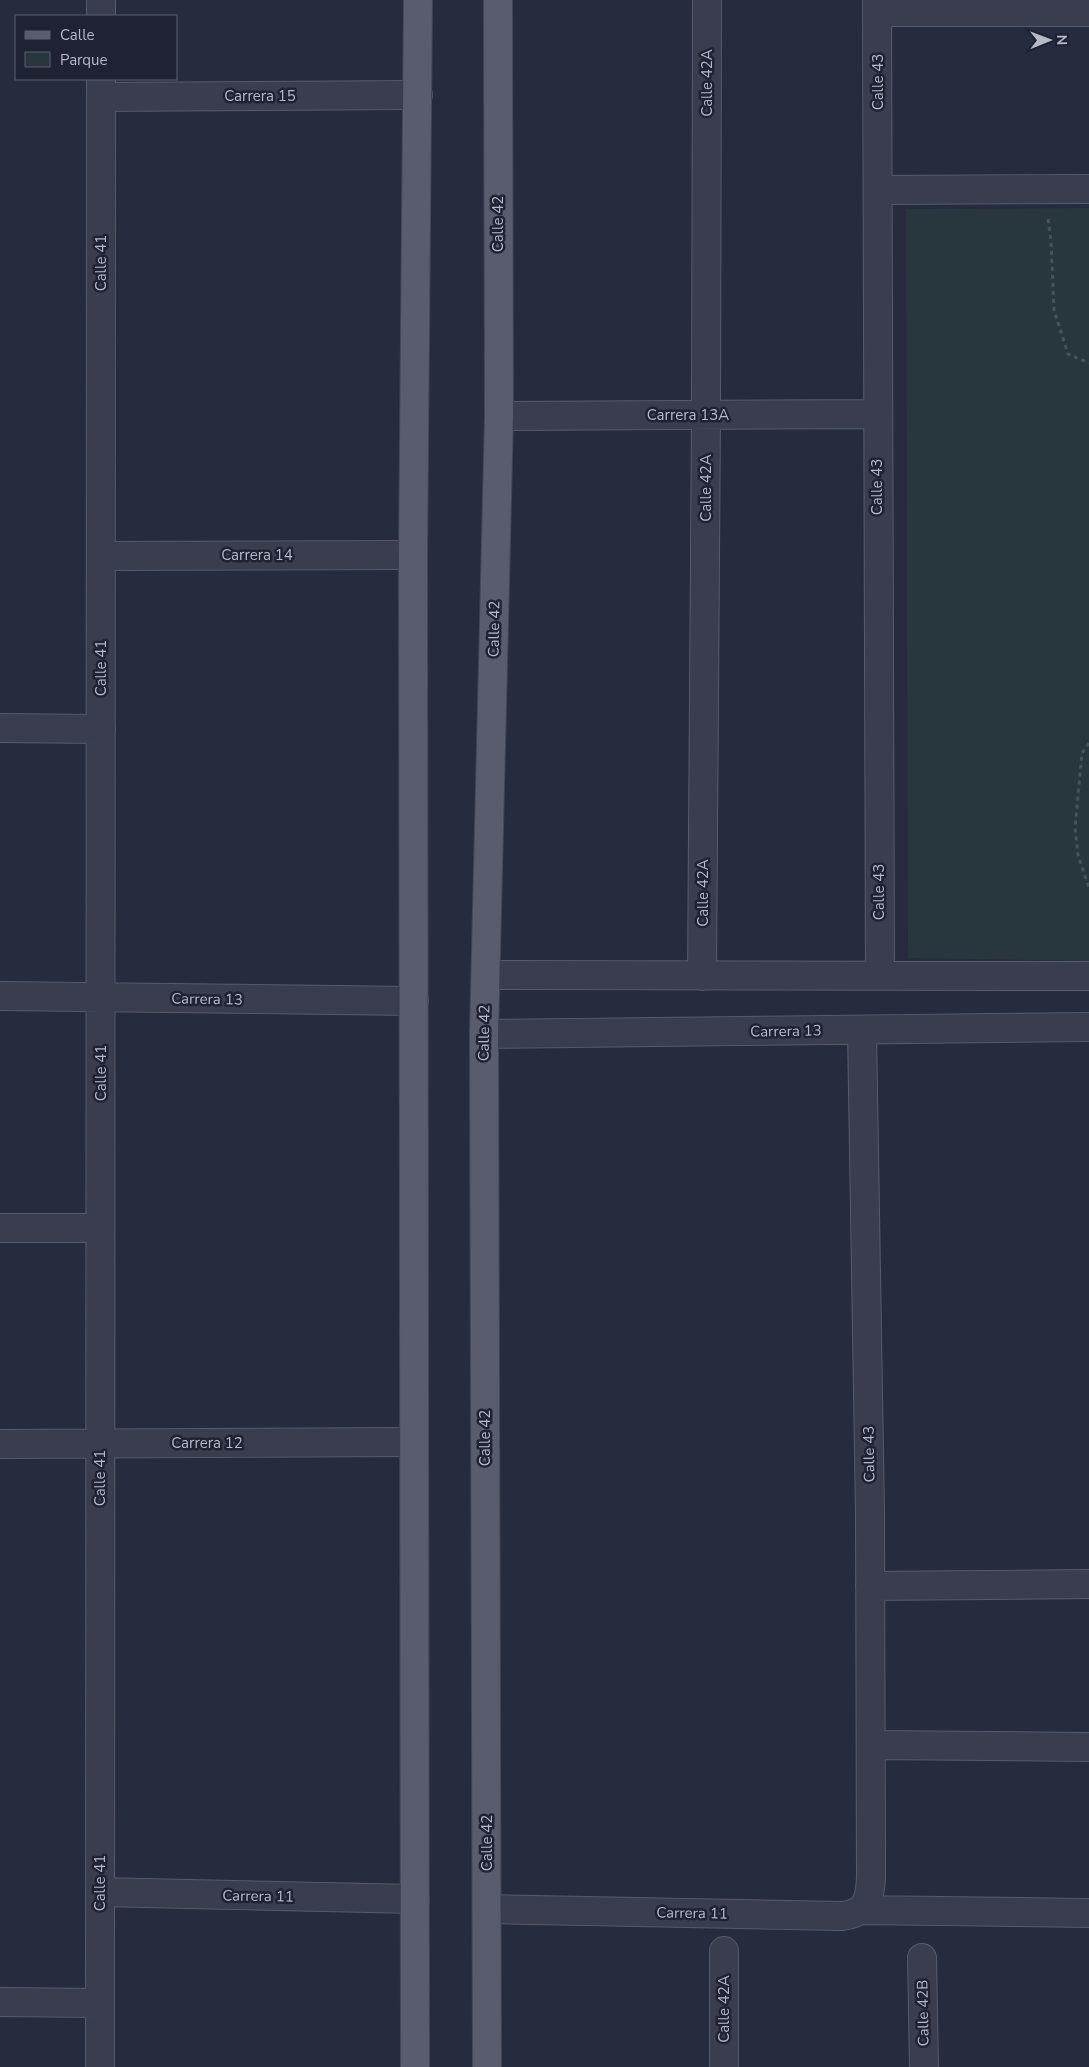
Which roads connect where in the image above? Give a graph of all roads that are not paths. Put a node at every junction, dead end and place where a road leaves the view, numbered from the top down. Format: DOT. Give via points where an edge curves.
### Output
graph roads {
  1 [pos="101,0"];
  2 [pos="418,0"];
  3 [pos="498,0"];
  4 [pos="707,0"];
  5 [pos="877,6"];
  6 [pos="1089,12"];
  7 [pos="101,15"];
  8 [pos="101,88"];
  9 [pos="418,95"];
  10 [pos="1089,189"];
  11 [pos="878,190"];
  12 [pos="877,414"];
  13 [pos="706,415"];
  14 [pos="499,416"];
  15 [pos="413,555"];
  16 [pos="101,556"];
  17 [pos="0,728"];
  18 [pos="101,729"];
  19 [pos="880,975"];
  20 [pos="486,976"];
  21 [pos="702,976"];
  22 [pos="1089,976"];
  23 [pos="0,996"];
  24 [pos="101,997"];
  25 [pos="414,1001"];
  26 [pos="1089,1026"];
  27 [pos="862,1030"];
  28 [pos="484,1034"];
  29 [pos="0,1228"];
  30 [pos="100,1228"];
  31 [pos="414,1442"];
  32 [pos="0,1444"];
  33 [pos="100,1444"];
  34 [pos="1089,1584"];
  35 [pos="870,1586"];
  36 [pos="871,1745"];
  37 [pos="1089,1747"];
  38 [pos="100,1892"];
  39 [pos="415,1899"];
  40 [pos="487,1909"];
  41 [pos="861,1910"];
  42 [pos="1089,1913"];
  43 [pos="724,1951"];
  44 [pos="922,1958"];
  45 [pos="0,2002"];
  46 [pos="100,2003"];
  47 [pos="100,2067"];
  48 [pos="415,2067"];
  49 [pos="487,2067"];
  50 [pos="724,2067"];
  51 [pos="924,2067"];
  1 -- 7 [label="street"];
  2 -- 9 [label="main road"];
  3 -- 14 [label="main road, Calle 42"];
  4 -- 13 [label="street, Calle 42A"];
  5 -- 6 [label="street"];
  5 -- 11 [label="street, Calle 43"];
  8 -- 9 [label="street, Carrera 15"];
  8 -- 16 [label="street, Calle 41"];
  9 -- 15 [label="main road"];
  10 -- 11 [label="street"];
  11 -- 12 [label="street, Calle 43"];
  12 -- 13 [label="street, Carrera 13A"];
  12 -- 19 [label="street, Calle 43"];
  13 -- 14 [label="street, Carrera 13A"];
  13 -- 21 [label="street, Calle 42A"];
  14 -- 20 [label="main road, Calle 42"];
  15 -- 16 [label="street, Carrera 14"];
  15 -- 25 [label="main road"];
  16 -- 18 [label="street, Calle 41"];
  17 -- 18 [label="street"];
  18 -- 24 [label="street, Calle 41"];
  19 -- 21 [label="street"];
  19 -- 22 [label="street"];
  20 -- 21 [label="street"];
  20 -- 28 [label="main road, Calle 42"];
  23 -- 24 [label="street, Carrera 13"];
  24 -- 25 [label="street, Carrera 13"];
  24 -- 30 [label="street, Calle 41"];
  25 -- 31 [label="main road"];
  26 -- 27 [label="street, Carrera 13"];
  27 -- 28 [label="street, Carrera 13"];
  27 -- 35 [label="street, Calle 43"];
  28 -- 40 [label="main road, Calle 42"];
  29 -- 30 [label="street"];
  30 -- 33 [label="street, Calle 41"];
  31 -- 33 [label="street, Carrera 12"];
  31 -- 39 [label="main road"];
  32 -- 33 [label="street, Carrera 12"];
  33 -- 38 [label="street, Calle 41"];
  34 -- 35 [label="street"];
  35 -- 36 [label="street, Calle 43"];
  36 -- 37 [label="street"];
  36 -- 41 [label="street, Calle 43" via="870,1894"];
  38 -- 39 [label="street, Carrera 11"];
  38 -- 46 [label="street, Calle 41"];
  39 -- 48 [label="main road"];
  40 -- 41 [label="street, Carrera 11" via="842,1916"];
  40 -- 49 [label="main road, Calle 42"];
  41 -- 42 [label="street, Carrera 11"];
  43 -- 50 [label="street, Calle 42A"];
  44 -- 51 [label="street, Calle 42B"];
  45 -- 46 [label="street"];
  46 -- 47 [label="street, Calle 41"];
}
